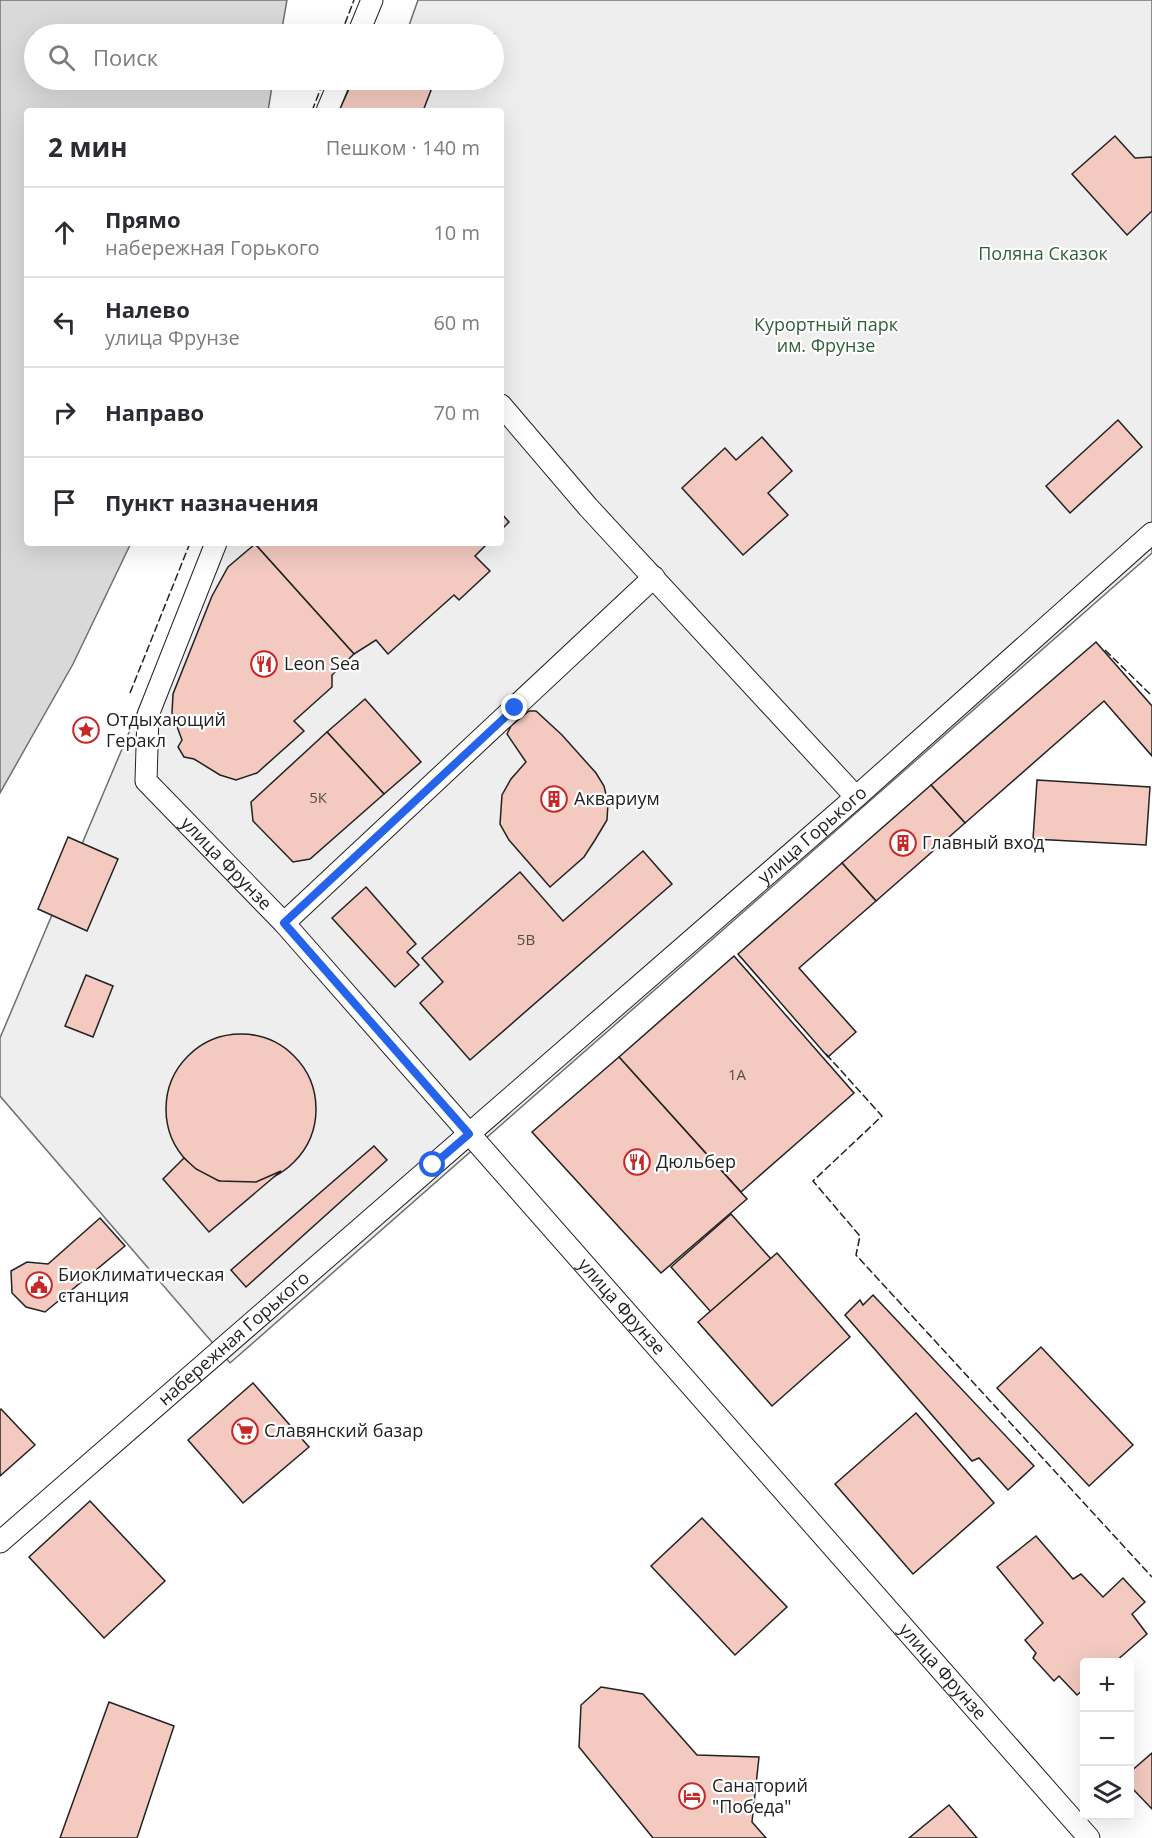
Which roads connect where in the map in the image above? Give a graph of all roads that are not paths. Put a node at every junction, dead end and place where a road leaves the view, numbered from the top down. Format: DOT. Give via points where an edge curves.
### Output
graph roads {
  1 [pos="372,0"];
  2 [pos="362,24"];
  3 [pos="336,90"];
  4 [pos="328,108"];
  5 [pos="504,409"];
  6 [pos="1152,533"];
  7 [pos="215,546"];
  8 [pos="654,577"];
  9 [pos="856,797"];
  10 [pos="284,923"];
  11 [pos="469,1134"];
  12 [pos="0,1542"];
  13 [pos="1089,1838"];
  1 -- 2 [label="street"];
  3 -- 4 [label="street"];
  5 -- 8 [label="street"];
  6 -- 9 [label="street, улица Горького"];
  7 -- 10 [label="street, улица Фрунзе" via="148,715 146,781"];
  8 -- 9 [label="street"];
  8 -- 10 [label="street"];
  9 -- 11 [label="street, улица Горького"];
  10 -- 11 [label="street, улица Фрунзе"];
  11 -- 12 [label="street, набережная Горького"];
  11 -- 13 [label="street, улица Фрунзе"];
}
